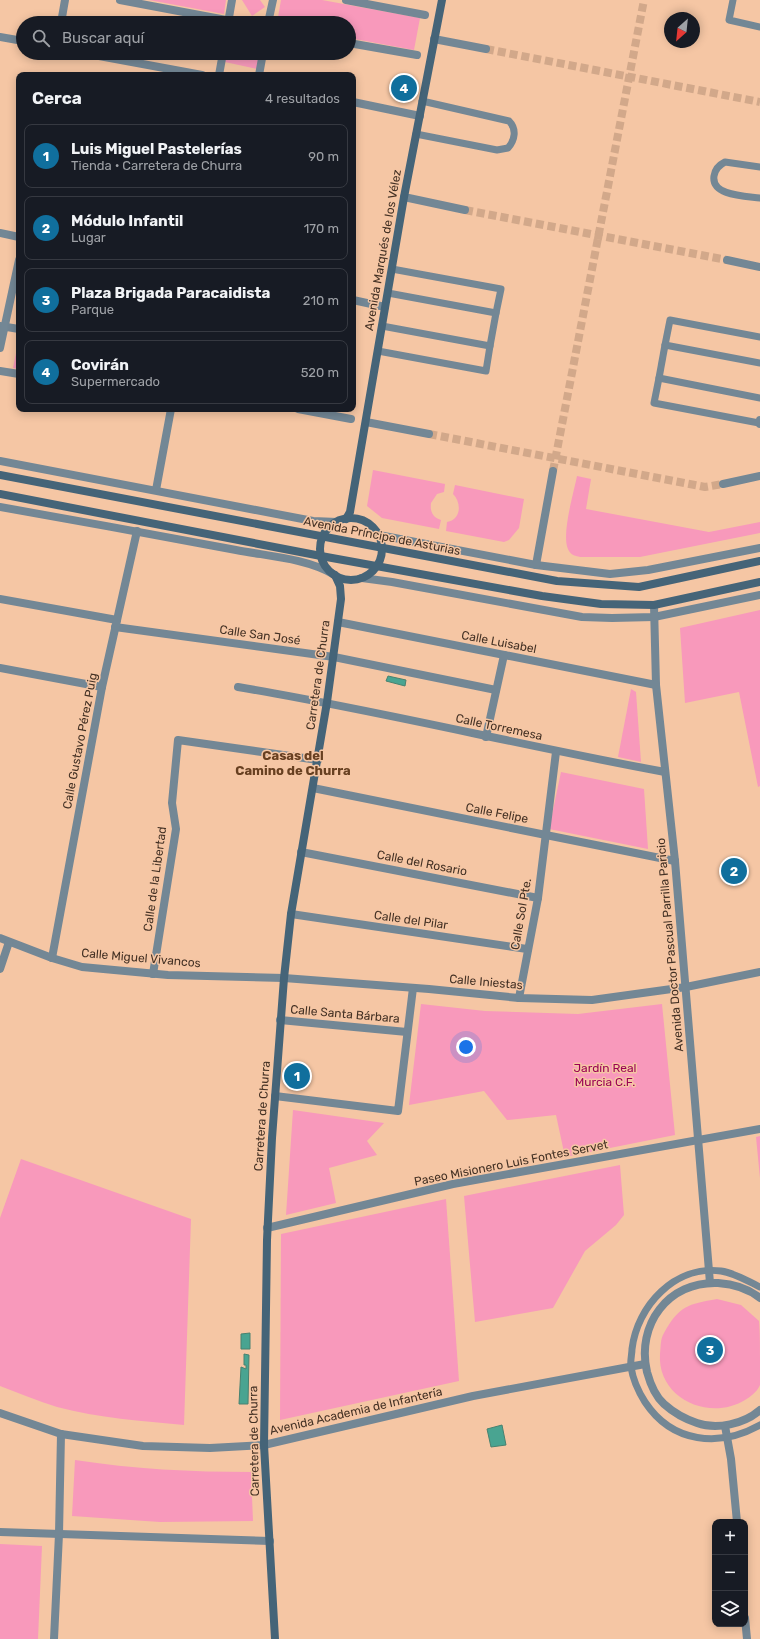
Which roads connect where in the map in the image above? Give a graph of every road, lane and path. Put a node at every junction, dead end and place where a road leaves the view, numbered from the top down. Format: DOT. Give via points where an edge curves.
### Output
graph roads {
  1 [pos="66,0"];
  2 [pos="120,0"];
  3 [pos="232,0"];
  4 [pos="272,0"];
  5 [pos="346,0"];
  6 [pos="442,0"];
  7 [pos="733,0"];
  8 [pos="425,15"];
  9 [pos="62,16"];
  10 [pos="199,16"];
  11 [pos="229,16"];
  12 [pos="269,16"];
  13 [pos="760,27"];
  14 [pos="0,37"];
  15 [pos="434,39"];
  16 [pos="16,40"];
  17 [pos="356,44"];
  18 [pos="486,49"];
  19 [pos="417,55"];
  20 [pos="121,60"];
  21 [pos="222,60"];
  22 [pos="261,60"];
  23 [pos="186,72"];
  24 [pos="220,72"];
  25 [pos="259,72"];
  26 [pos="422,101"];
  27 [pos="356,103"];
  28 [pos="420,116"];
  29 [pos="416,134"];
  30 [pos="760,167"];
  31 [pos="404,197"];
  32 [pos="760,198"];
  33 [pos="465,210"];
  34 [pos="0,233"];
  35 [pos="16,236"];
  36 [pos="727,260"];
  37 [pos="760,267"];
  38 [pos="392,269"];
  39 [pos="16,272"];
  40 [pos="388,293"];
  41 [pos="356,301"];
  42 [pos="385,307"];
  43 [pos="496,313"];
  44 [pos="2,326"];
  45 [pos="382,326"];
  46 [pos="16,328"];
  47 [pos="760,337"];
  48 [pos="665,345"];
  49 [pos="490,346"];
  50 [pos="0,348"];
  51 [pos="378,351"];
  52 [pos="760,363"];
  53 [pos="0,371"];
  54 [pos="16,374"];
  55 [pos="659,378"];
  56 [pos="760,398"];
  57 [pos="171,412"];
  58 [pos="314,412"];
  59 [pos="351,419"];
  60 [pos="366,422"];
  61 [pos="760,423"];
  62 [pos="430,434"];
  63 [pos="0,461"];
  64 [pos="553,471"];
  65 [pos="0,475"];
  66 [pos="760,476"];
  67 [pos="723,484"];
  68 [pos="156,490"];
  69 [pos="0,494"];
  70 [pos="352,504"];
  71 [pos="0,508"];
  72 [pos="346,519"];
  73 [pos="362,520"];
  74 [pos="337,522"];
  75 [pos="137,531"];
  76 [pos="378,535"];
  77 [pos="323,536"];
  78 [pos="382,548"];
  79 [pos="760,548"];
  80 [pos="321,556"];
  81 [pos="760,561"];
  82 [pos="536,565"];
  83 [pos="377,566"];
  84 [pos="334,574"];
  85 [pos="358,579"];
  86 [pos="760,582"];
  87 [pos="760,595"];
  88 [pos="0,599"];
  89 [pos="341,599"];
  90 [pos="654,605"];
  91 [pos="654,617"];
  92 [pos="338,622"];
  93 [pos="116,623"];
  94 [pos="504,655"];
  95 [pos="334,657"];
  96 [pos="0,668"];
  97 [pos="656,685"];
  98 [pos="102,687"];
  99 [pos="238,687"];
  100 [pos="496,690"];
  101 [pos="327,702"];
  102 [pos="486,737"];
  103 [pos="556,752"];
  104 [pos="318,760"];
  105 [pos="665,772"];
  106 [pos="313,788"];
  107 [pos="546,835"];
  108 [pos="301,852"];
  109 [pos="676,861"];
  110 [pos="538,898"];
  111 [pos="291,914"];
  112 [pos="0,938"];
  113 [pos="9,942"];
  114 [pos="527,949"];
  115 [pos="52,958"];
  116 [pos="0,969"];
  117 [pos="760,972"];
  118 [pos="153,974"];
  119 [pos="284,978"];
  120 [pos="686,987"];
  121 [pos="413,988"];
  122 [pos="519,998"];
  123 [pos="280,1020"];
  124 [pos="407,1032"];
  125 [pos="275,1096"];
  126 [pos="760,1129"];
  127 [pos="698,1140"];
  128 [pos="267,1228"];
  129 [pos="709,1272"];
  130 [pos="710,1283"];
  131 [pos="760,1287"];
  132 [pos="760,1298"];
  133 [pos="645,1364"];
  134 [pos="630,1365"];
  135 [pos="760,1410"];
  136 [pos="0,1413"];
  137 [pos="725,1426"];
  138 [pos="760,1426"];
  139 [pos="61,1434"];
  140 [pos="727,1438"];
  141 [pos="264,1445"];
  142 [pos="736,1519"];
  143 [pos="0,1532"];
  144 [pos="59,1534"];
  145 [pos="270,1541"];
  146 [pos="746,1627"];
  147 [pos="54,1639"];
  148 [pos="275,1639"];
  149 [pos="747,1639"];
  1 -- 9 [label="street"];
  2 -- 10 [label="street"];
  3 -- 11 [label="street"];
  4 -- 12 [label="street"];
  5 -- 8 [label="street"];
  6 -- 15 [label="main road, Avenida Marqués de los Vélez"];
  7 -- 13 [label="lane" via="729,20"];
  14 -- 16 [label="street"];
  15 -- 18 [label="street"];
  15 -- 26 [label="main road, Avenida Marqués de los Vélez"];
  17 -- 19 [label="street"];
  20 -- 23 [label="street"];
  21 -- 24 [label="street"];
  22 -- 25 [label="street"];
  26 -- 28 [label="main road, Avenida Marqués de los Vélez"];
  26 -- 29 [label="lane" via="509,121 514,138 508,148 497,150"];
  27 -- 28 [label="street"];
  28 -- 29 [label="main road, Avenida Marqués de los Vélez"];
  29 -- 31 [label="main road, Avenida Marqués de los Vélez"];
  30 -- 32 [label="lane" via="725,162 717,168 713,177 717,188 723,191"];
  31 -- 33 [label="street"];
  31 -- 38 [label="main road, Avenida Marqués de los Vélez"];
  34 -- 35 [label="street"];
  36 -- 37 [label="street"];
  38 -- 40 [label="main road, Avenida Marqués de los Vélez"];
  38 -- 43 [label="lane" via="501,289"];
  39 -- 44 [label="street"];
  40 -- 42 [label="main road, Avenida Marqués de los Vélez"];
  40 -- 43 [label="lane"];
  41 -- 42 [label="street"];
  42 -- 45 [label="main road, Avenida Marqués de los Vélez"];
  43 -- 49 [label="lane"];
  44 -- 46 [label="street"];
  44 -- 50 [label="street"];
  45 -- 49 [label="lane"];
  45 -- 51 [label="main road, Avenida Marqués de los Vélez"];
  47 -- 48 [label="lane" via="670,320"];
  48 -- 52 [label="lane"];
  48 -- 55 [label="lane"];
  49 -- 51 [label="lane" via="486,371"];
  51 -- 60 [label="main road, Avenida Marqués de los Vélez"];
  53 -- 54 [label="street"];
  55 -- 56 [label="lane"];
  55 -- 61 [label="lane" via="654,403"];
  57 -- 68 [label="street"];
  58 -- 59 [label="street"];
  60 -- 62 [label="street"];
  60 -- 70 [label="main road, Avenida Marqués de los Vélez"];
  63 -- 68 [label="street"];
  64 -- 82 [label="street"];
  65 -- 77 [label="main road, Avenida Príncipe de Asturias"];
  66 -- 67 [label="street"];
  68 -- 74 [label="street" via="313,521"];
  69 -- 80 [label="main road"];
  70 -- 72 [label="main road, Avenida Marqués de los Vélez"];
  70 -- 73 [label="main road" via="354,511"];
  71 -- 75 [label="street"];
  72 -- 73 [label="main road"];
  72 -- 74 [label="main road"];
  73 -- 76 [label="main road" via="373,527"];
  74 -- 77 [label="main road" via="330,526"];
  75 -- 84 [label="street" via="312,565"];
  75 -- 93 [label="street, Calle Gustavo Pérez Puig"];
  76 -- 78 [label="main road"];
  76 -- 82 [label="street"];
  77 -- 78 [label="main road, Avenida Príncipe de Asturias"];
  77 -- 80 [label="main road"];
  78 -- 81 [label="main road, Avenida Príncipe de Asturias" via="557,581 639,587"];
  78 -- 83 [label="main road"];
  79 -- 82 [label="street" via="648,570 610,574"];
  80 -- 83 [label="main road"];
  80 -- 84 [label="main road, Carretera de Churra" via="326,568"];
  83 -- 85 [label="main road, Carretera de Churra"];
  83 -- 90 [label="main road" via="542,596 601,604"];
  84 -- 85 [label="main road" via="344,579"];
  84 -- 89 [label="main road, Carretera de Churra" via="340,586"];
  85 -- 89 [label="main road, Carretera de Churra" via="343,593"];
  85 -- 91 [label="street" via="392,582 582,617"];
  86 -- 90 [label="main road"];
  87 -- 91 [label="street"];
  88 -- 93 [label="street, Calle San José"];
  89 -- 92 [label="main road, Carretera de Churra"];
  90 -- 91 [label="street, Avenida Doctor Pascual Parrilla Paricio"];
  91 -- 97 [label="street, Avenida Doctor Pascual Parrilla Paricio"];
  92 -- 94 [label="street, Calle Luisabel"];
  92 -- 95 [label="main road, Carretera de Churra"];
  93 -- 95 [label="street, Calle San José"];
  93 -- 98 [label="street, Calle Gustavo Pérez Puig"];
  94 -- 97 [label="street, Calle Luisabel"];
  94 -- 100 [label="street"];
  95 -- 100 [label="street, Calle San José"];
  95 -- 101 [label="main road, Carretera de Churra"];
  96 -- 98 [label="street"];
  97 -- 105 [label="street, Avenida Doctor Pascual Parrilla Paricio"];
  98 -- 115 [label="street, Calle Gustavo Pérez Puig"];
  99 -- 101 [label="street, Calle Torremesa"];
  100 -- 102 [label="street"];
  101 -- 102 [label="street, Calle Torremesa"];
  101 -- 104 [label="main road, Carretera de Churra"];
  102 -- 103 [label="street, Calle Torremesa"];
  103 -- 105 [label="street, Calle Torremesa"];
  103 -- 107 [label="street, Calle Sol Pte."];
  104 -- 106 [label="main road, Carretera de Churra"];
  104 -- 118 [label="street, Calle de la Libertad" via="178,740 172,803 176,829"];
  105 -- 109 [label="street, Avenida Doctor Pascual Parrilla Paricio"];
  106 -- 107 [label="street, Calle Felipe"];
  106 -- 108 [label="main road, Carretera de Churra"];
  107 -- 109 [label="street, Calle Felipe"];
  107 -- 110 [label="street, Calle Sol Pte."];
  108 -- 110 [label="street, Calle del Rosario"];
  108 -- 111 [label="main road, Carretera de Churra"];
  109 -- 120 [label="street, Avenida Doctor Pascual Parrilla Paricio"];
  110 -- 114 [label="street, Calle Sol Pte."];
  111 -- 114 [label="street, Calle del Pilar"];
  111 -- 119 [label="main road, Carretera de Churra"];
  112 -- 113 [label="street, Calle Miguel Vivancos"];
  113 -- 115 [label="street, Calle Miguel Vivancos"];
  113 -- 116 [label="street"];
  114 -- 122 [label="street, Calle Sol Pte."];
  115 -- 118 [label="street, Calle Miguel Vivancos" via="82,967"];
  117 -- 120 [label="street, Calle Iniestas"];
  118 -- 119 [label="street, Calle Miguel Vivancos"];
  119 -- 121 [label="street, Calle Iniestas"];
  119 -- 123 [label="main road, Carretera de Churra"];
  120 -- 122 [label="street, Calle Iniestas" via="592,1000"];
  120 -- 127 [label="street, Avenida Doctor Pascual Parrilla Paricio"];
  121 -- 122 [label="street, Calle Iniestas"];
  121 -- 124 [label="street"];
  123 -- 124 [label="street, Calle Santa Bárbara"];
  123 -- 125 [label="main road, Carretera de Churra"];
  124 -- 125 [label="street" via="398,1111"];
  125 -- 128 [label="main road, Carretera de Churra"];
  126 -- 127 [label="street, Paseo Misionero Luis Fontes Servet"];
  127 -- 128 [label="street, Paseo Misionero Luis Fontes Servet" via="453,1184"];
  127 -- 129 [label="street, Avenida Doctor Pascual Parrilla Paricio"];
  128 -- 141 [label="main road, Carretera de Churra"];
  129 -- 130 [label="street, Avenida Doctor Pascual Parrilla Paricio"];
  129 -- 131 [label="lane" via="730,1274"];
  129 -- 134 [label="lane" via="685,1277 654,1298 644,1310 636,1328"];
  130 -- 132 [label="street" via="726,1283 743,1288"];
  130 -- 133 [label="street" via="687,1288 670,1299 656,1313 647,1331"];
  133 -- 134 [label="street, Avenida Academia de Infantería"];
  133 -- 137 [label="street" via="650,1384 663,1403 681,1417 702,1425"];
  134 -- 140 [label="lane" via="636,1388 662,1423 680,1434 702,1439"];
  134 -- 141 [label="street, Avenida Academia de Infantería" via="473,1396"];
  135 -- 137 [label="street" via="755,1415"];
  136 -- 139 [label="street, Avenida Academia de Infantería"];
  137 -- 140 [label="street"];
  138 -- 140 [label="lane"];
  139 -- 141 [label="street, Avenida Academia de Infantería" via="143,1446 210,1448"];
  139 -- 144 [label="street"];
  140 -- 142 [label="street"];
  141 -- 145 [label="main road, Carretera de Churra"];
  143 -- 144 [label="street"];
  144 -- 145 [label="street"];
  144 -- 147 [label="street"];
  145 -- 148 [label="main road, Carretera de Churra"];
  146 -- 149 [label="street"];
}
